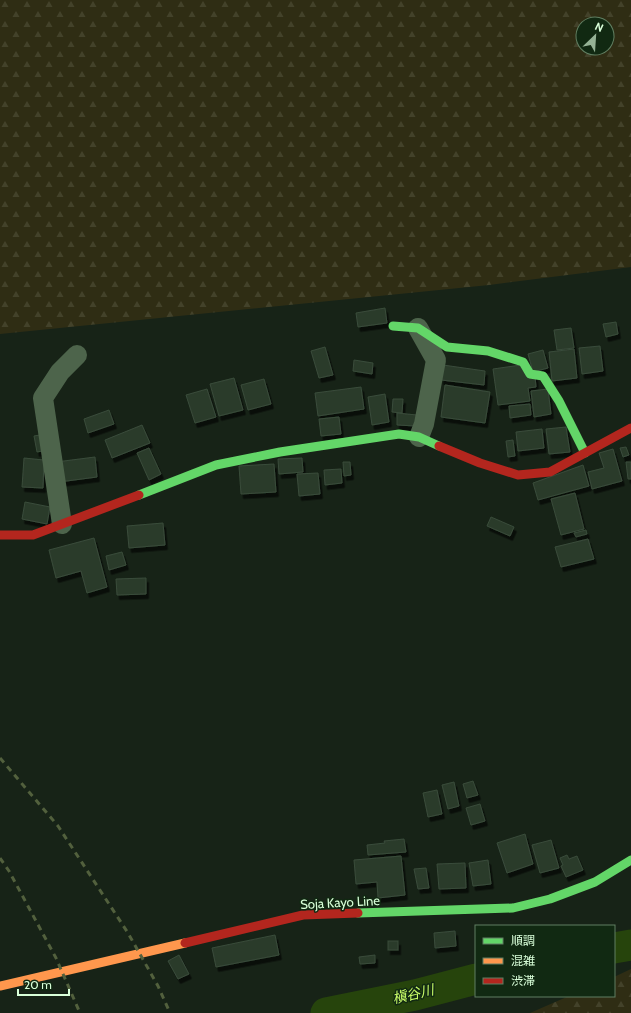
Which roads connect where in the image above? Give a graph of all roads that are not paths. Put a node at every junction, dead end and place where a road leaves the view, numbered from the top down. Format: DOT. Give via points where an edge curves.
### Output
graph roads {
  1 [pos="393,326"];
  2 [pos="418,328"];
  3 [pos="77,355"];
  4 [pos="631,428"];
  5 [pos="419,437"];
  6 [pos="585,453"];
  7 [pos="62,524"];
  8 [pos="0,535"];
  9 [pos="631,860"];
  10 [pos="0,986"];
  1 -- 2 [label="street"];
  2 -- 5 [label="street" via="436,360 424,424"];
  2 -- 6 [label="street" via="447,347 488,351 523,362 530,374 543,376 559,400"];
  3 -- 7 [label="street" via="60,372 44,398"];
  4 -- 6 [label="street"];
  5 -- 6 [label="street" via="480,463 518,475 550,472"];
  5 -- 7 [label="street" via="399,434 362,439 216,465"];
  7 -- 8 [label="street" via="33,535"];
  9 -- 10 [label="street, Soja Kayo Line" via="595,882 550,899 513,908 303,915"];
}
